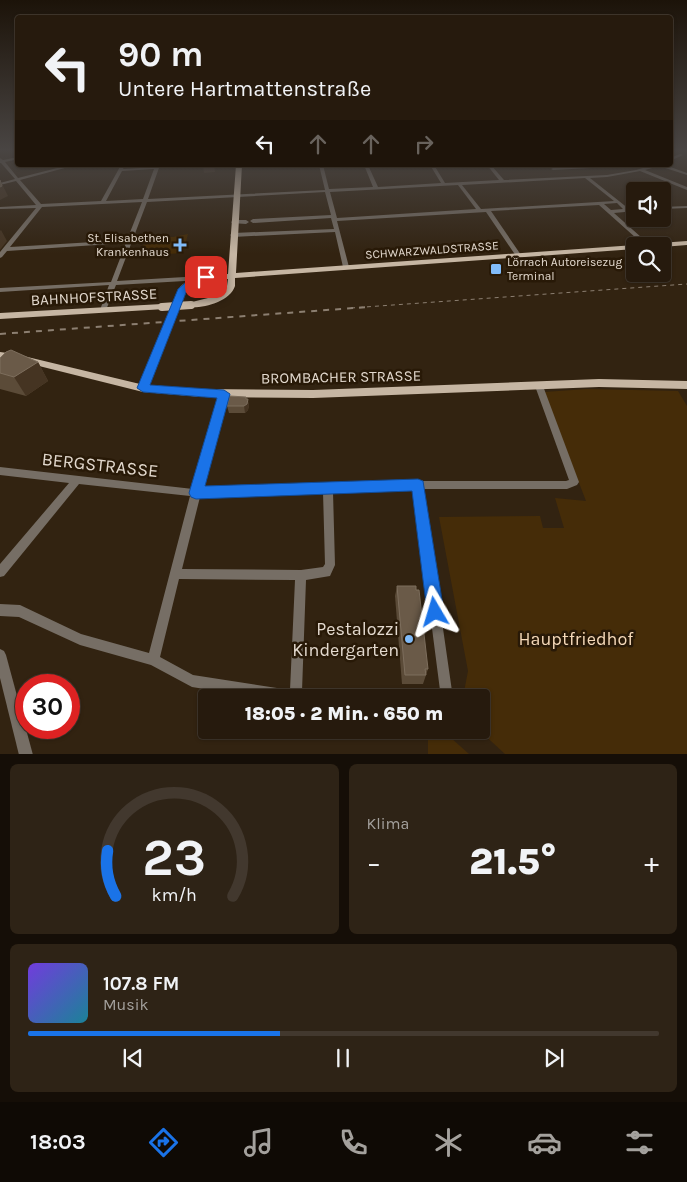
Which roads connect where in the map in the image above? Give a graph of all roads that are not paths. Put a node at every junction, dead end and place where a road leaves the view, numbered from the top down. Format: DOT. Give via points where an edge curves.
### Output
graph roads {
  1 [pos="21,184"];
  2 [pos="112,184"];
  3 [pos="151,184"];
  4 [pos="237,184"];
  5 [pos="325,184"];
  6 [pos="374,184"];
  7 [pos="441,184"];
  8 [pos="459,184"];
  9 [pos="595,184"];
  10 [pos="675,184"];
  11 [pos="376,188"];
  12 [pos="687,189"];
  13 [pos="327,191"];
  14 [pos="236,196"];
  15 [pos="144,200"];
  16 [pos="103,202"];
  17 [pos="618,202"];
  18 [pos="600,204"];
  19 [pos="40,206"];
  20 [pos="687,207"];
  21 [pos="0,208"];
  22 [pos="671,208"];
  23 [pos="626,209"];
  24 [pos="626,210"];
  25 [pos="480,211"];
  26 [pos="488,211"];
  27 [pos="609,212"];
  28 [pos="334,218"];
  29 [pos="254,221"];
  30 [pos="234,222"];
  31 [pos="246,222"];
  32 [pos="337,230"];
  33 [pos="233,235"];
  34 [pos="637,237"];
  35 [pos="129,241"];
  36 [pos="687,242"];
  37 [pos="671,244"];
  38 [pos="626,248"];
  39 [pos="6,249"];
  40 [pos="518,255"];
  41 [pos="0,256"];
  42 [pos="346,267"];
  43 [pos="231,274"];
  44 [pos="202,278"];
  45 [pos="114,282"];
  46 [pos="0,290"];
  47 [pos="103,310"];
  48 [pos="0,316"];
  49 [pos="0,355"];
  50 [pos="687,385"];
  51 [pos="539,386"];
  52 [pos="143,388"];
  53 [pos="224,394"];
  54 [pos="0,471"];
  55 [pos="77,479"];
  56 [pos="418,485"];
  57 [pos="328,489"];
  58 [pos="196,493"];
  59 [pos="0,572"];
  60 [pos="176,574"];
  61 [pos="301,575"];
  62 [pos="0,610"];
  63 [pos="0,655"];
  64 [pos="153,660"];
  65 [pos="246,689"];
  66 [pos="300,689"];
  67 [pos="446,689"];
  68 [pos="26,754"];
  1 -- 19 [label="street"];
  2 -- 16 [label="street"];
  3 -- 15 [label="street"];
  4 -- 14 [label="main road, BAHNHOFSTRASSE"];
  5 -- 13 [label="street"];
  6 -- 11 [label="street"];
  7 -- 11 [label="street"];
  8 -- 25 [label="street"];
  9 -- 17 [label="street"];
  10 -- 12 [label="street"];
  11 -- 13 [label="street"];
  13 -- 14 [label="street"];
  13 -- 28 [label="street"];
  14 -- 15 [label="street"];
  14 -- 30 [label="main road, BAHNHOFSTRASSE"];
  15 -- 16 [label="street"];
  15 -- 35 [label="street"];
  16 -- 19 [label="street"];
  17 -- 18 [label="street"];
  17 -- 23 [label="street"];
  18 -- 26 [label="street"];
  18 -- 27 [label="street"];
  19 -- 21 [label="street"];
  19 -- 39 [label="street"];
  20 -- 22 [label="street"];
  24 -- 27 [label="street"];
  25 -- 26 [label="street"];
  25 -- 28 [label="street"];
  26 -- 40 [label="street"];
  27 -- 34 [label="street"];
  28 -- 29 [label="street"];
  28 -- 32 [label="street"];
  30 -- 31 [label="street"];
  30 -- 33 [label="main road, BAHNHOFSTRASSE"];
  32 -- 33 [label="street"];
  32 -- 42 [label="street"];
  33 -- 43 [label="main road, BAHNHOFSTRASSE"];
  35 -- 39 [label="street"];
  35 -- 45 [label="street"];
  36 -- 37 [label="main road"];
  38 -- 40 [label="main road, SCHWARZWALDSTRASSE"];
  39 -- 41 [label="street"];
  40 -- 42 [label="main road, SCHWARZWALDSTRASSE"];
  42 -- 43 [label="main road, SCHWARZWALDSTRASSE"];
  43 -- 44 [label="main road, SCHWARZWALDSTRASSE"];
  43 -- 47 [label="main road, BAHNHOFSTRASSE, bridge" via="231,286 222,296 208,302"];
  44 -- 45 [label="street"];
  44 -- 52 [label="main road" via="183,289"];
  45 -- 46 [label="street"];
  45 -- 47 [label="street"];
  47 -- 48 [label="main road, BAHNHOFSTRASSE"];
  49 -- 52 [label="main road, BROMBACHER STRASSE"];
  50 -- 51 [label="main road, BROMBACHER STRASSE"];
  51 -- 53 [label="main road, BROMBACHER STRASSE"];
  51 -- 56 [label="street, BERGSTRASSE" via="574,482 567,485"];
  52 -- 53 [label="main road, BROMBACHER STRASSE"];
  53 -- 58 [label="street"];
  54 -- 55 [label="street, BERGSTRASSE"];
  55 -- 58 [label="street, BERGSTRASSE"];
  55 -- 59 [label="street"];
  56 -- 57 [label="street, BERGSTRASSE"];
  56 -- 67 [label="street"];
  57 -- 58 [label="street, BERGSTRASSE"];
  57 -- 61 [label="street" via="330,565 326,572"];
  58 -- 60 [label="street"];
  60 -- 61 [label="street"];
  60 -- 64 [label="street"];
  61 -- 66 [label="street"];
  62 -- 64 [label="street" via="20,611 80,638"];
  63 -- 68 [label="street"];
  64 -- 65 [label="street" via="192,681"];
}
